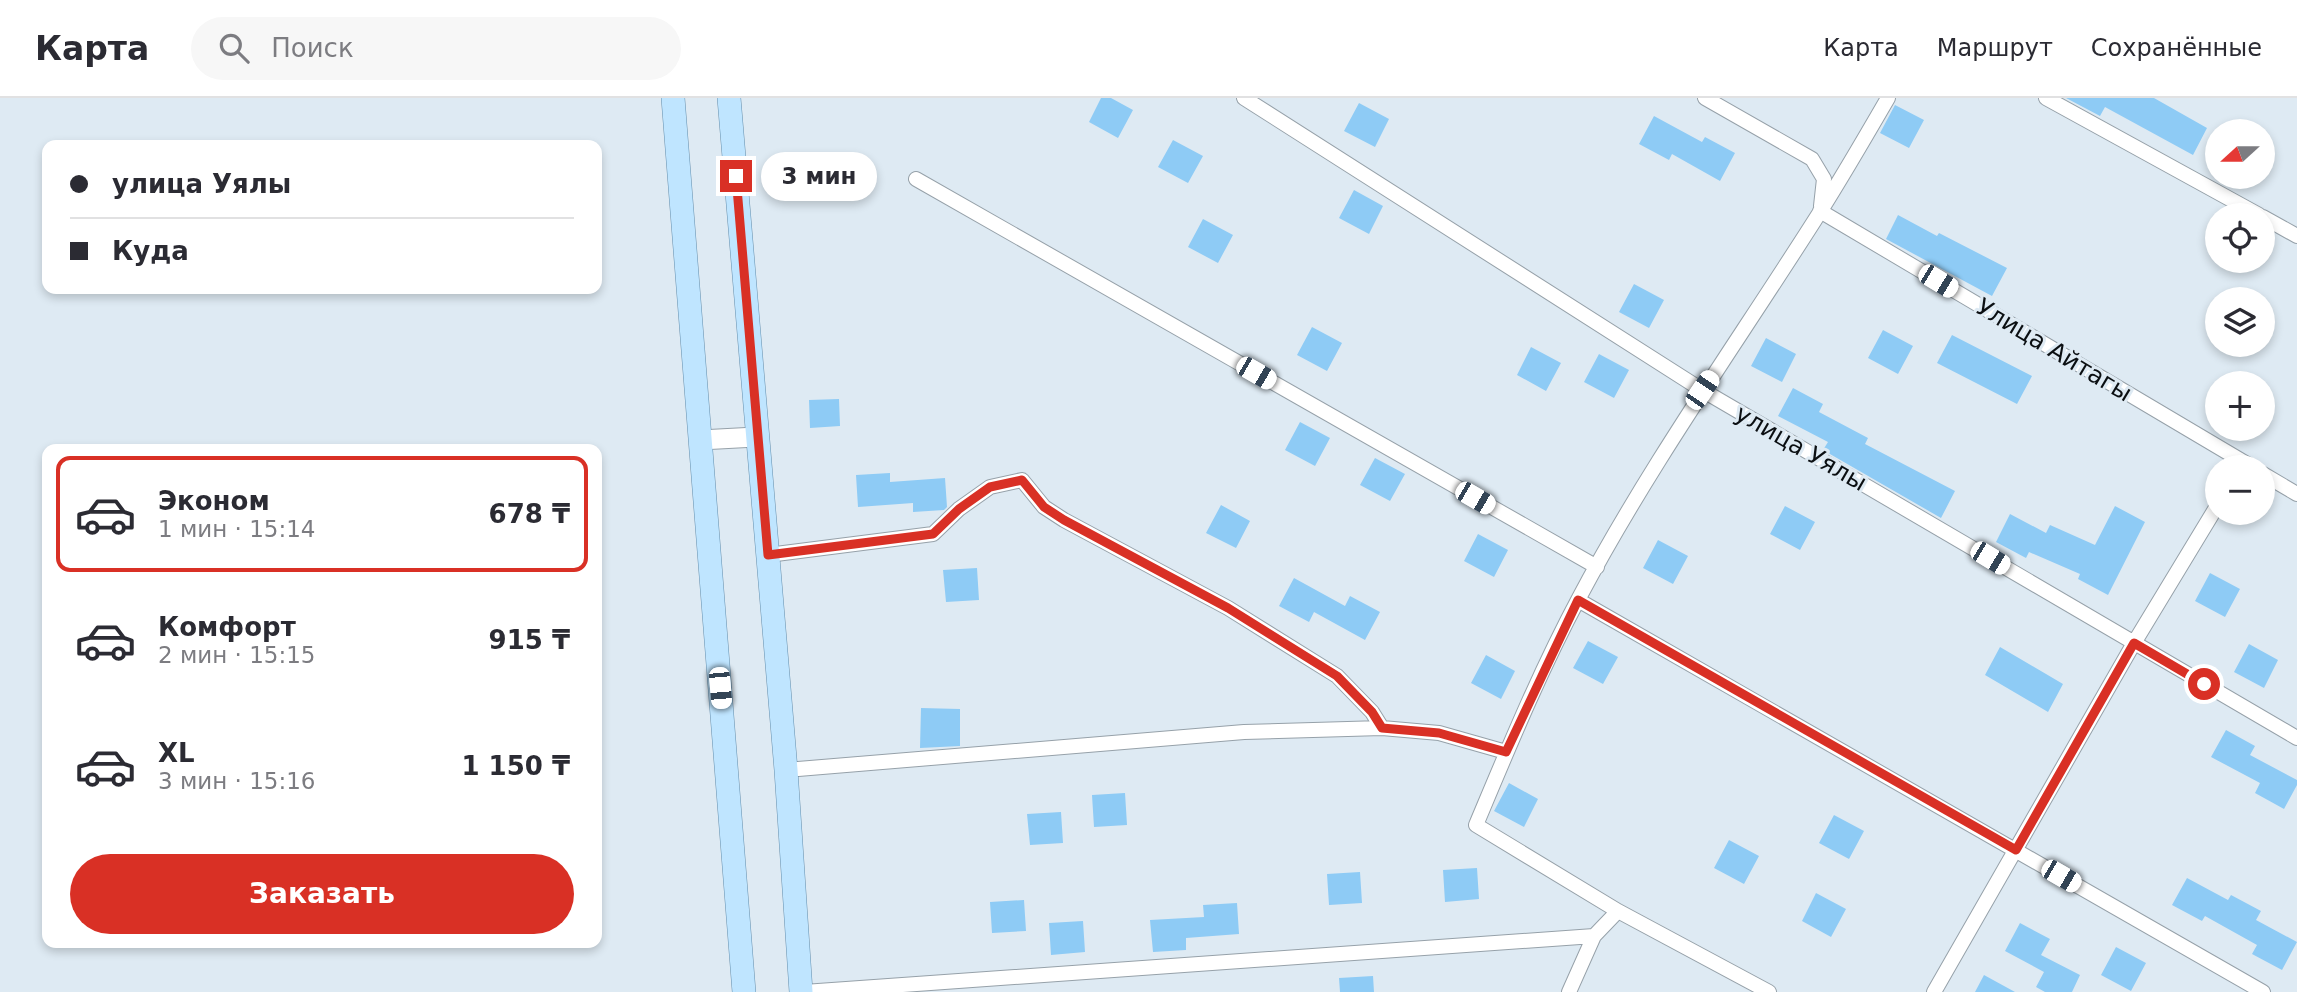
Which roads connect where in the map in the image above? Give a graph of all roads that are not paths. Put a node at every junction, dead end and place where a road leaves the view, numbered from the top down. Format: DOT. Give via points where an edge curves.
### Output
graph roads {
  1 [pos="673,98"];
  2 [pos="729,98"];
  3 [pos="1244,98"];
  4 [pos="1705,98"];
  5 [pos="1888,98"];
  6 [pos="2046,98"];
  7 [pos="916,179"];
  8 [pos="2237,203"];
  9 [pos="1820,211"];
  10 [pos="2275,224"];
  11 [pos="2297,236"];
  12 [pos="1702,390"];
  13 [pos="756,436"];
  14 [pos="700,440"];
  15 [pos="2227,455"];
  16 [pos="2275,481"];
  17 [pos="2297,494"];
  18 [pos="2205,525"];
  19 [pos="768,555"];
  20 [pos="1597,567"];
  21 [pos="1578,600"];
  22 [pos="2134,643"];
  23 [pos="1382,728"];
  24 [pos="2297,738"];
  25 [pos="1506,752"];
  26 [pos="786,770"];
  27 [pos="2016,850"];
  28 [pos="1618,911"];
  29 [pos="1594,936"];
  30 [pos="744,992"];
  31 [pos="803,992"];
  32 [pos="1569,992"];
  33 [pos="1769,992"];
  34 [pos="1934,992"];
  35 [pos="2263,992"];
  1 -- 14 [label="main road"];
  2 -- 13 [label="main road"];
  3 -- 12 [label="street, улица Уялы"];
  4 -- 9 [label="street" via="1812,159 1824,178"];
  5 -- 9 [label="street"];
  6 -- 8 [label="street"];
  7 -- 20 [label="street"];
  9 -- 12 [label="street"];
  9 -- 15 [label="street, Улица Айтагы"];
  10 -- 11 [label="street"];
  12 -- 20 [label="street"];
  12 -- 22 [label="street, улица Уялы"];
  13 -- 14 [label="main road"];
  13 -- 19 [label="main road"];
  14 -- 30 [label="main road"];
  16 -- 17 [label="street"];
  18 -- 22 [label="street"];
  19 -- 23 [label="street" via="933,534 990,487 1022,480 1044,507 1064,520 1228,608 1337,676"];
  19 -- 26 [label="main road"];
  20 -- 21 [label="street"];
  21 -- 25 [label="street"];
  21 -- 27 [label="street"];
  22 -- 24 [label="street, улица Уялы"];
  22 -- 27 [label="street"];
  23 -- 25 [label="street" via="1439,733"];
  23 -- 26 [label="street" via="1244,732"];
  25 -- 28 [label="street" via="1476,825"];
  26 -- 31 [label="main road"];
  27 -- 34 [label="street"];
  27 -- 35 [label="street"];
  28 -- 29 [label="street"];
  28 -- 33 [label="street"];
  29 -- 31 [label="street"];
  29 -- 32 [label="street"];
}
